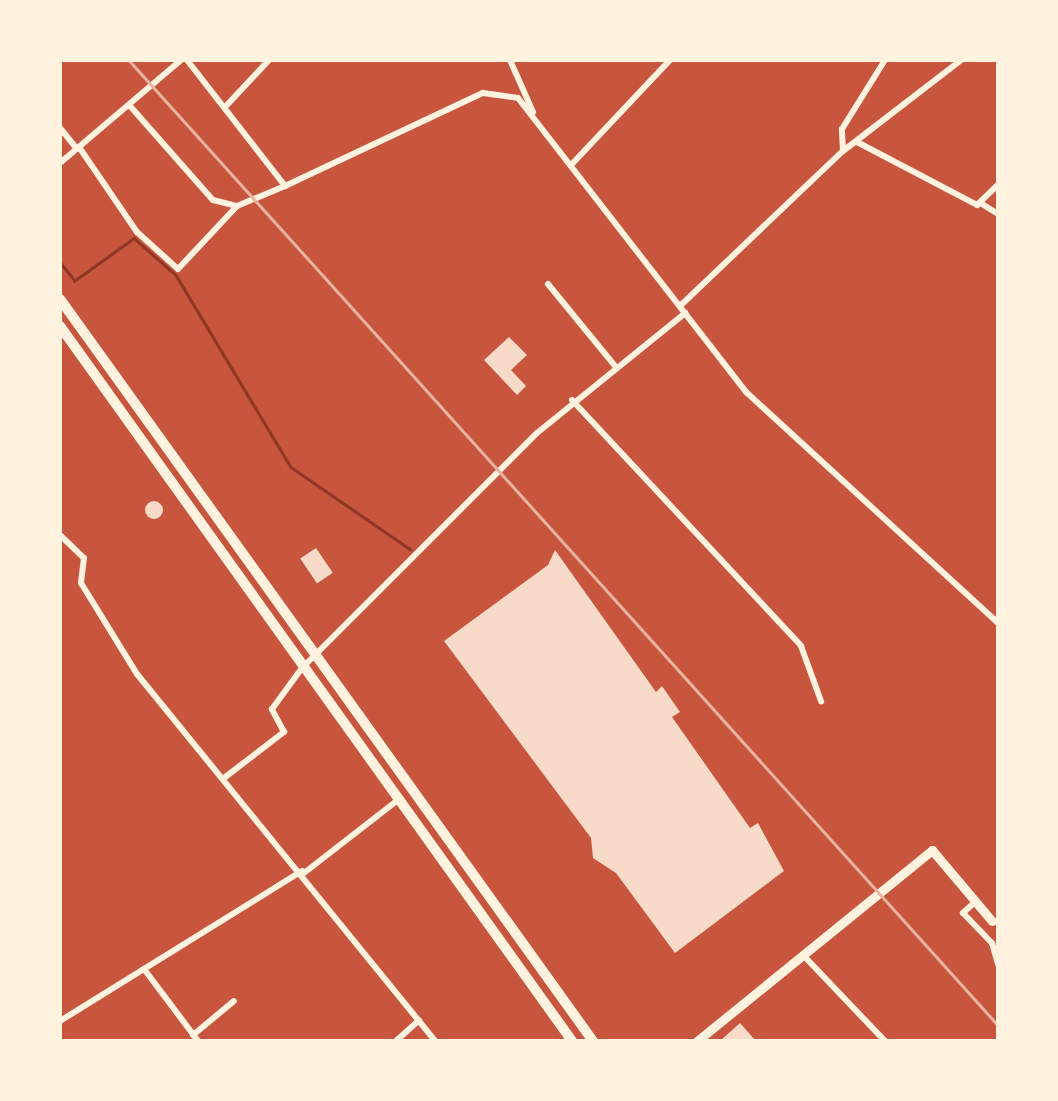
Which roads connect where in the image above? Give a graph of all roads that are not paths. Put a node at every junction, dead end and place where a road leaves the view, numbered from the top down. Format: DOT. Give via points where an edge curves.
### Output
graph roads {
  1 [pos="184,60"];
  2 [pos="270,60"];
  3 [pos="510,60"];
  4 [pos="670,60"];
  5 [pos="885,60"];
  6 [pos="961,60"];
  7 [pos="130,106"];
  8 [pos="227,106"];
  9 [pos="536,118"];
  10 [pos="60,128"];
  11 [pos="857,142"];
  12 [pos="78,148"];
  13 [pos="843,151"];
  14 [pos="60,163"];
  15 [pos="572,164"];
  16 [pos="998,185"];
  17 [pos="285,186"];
  18 [pos="982,204"];
  19 [pos="238,206"];
  20 [pos="998,214"];
  21 [pos="548,284"];
  22 [pos="60,299"];
  23 [pos="682,309"];
  24 [pos="60,326"];
  25 [pos="615,366"];
  26 [pos="572,400"];
  27 [pos="60,536"];
  28 [pos="998,624"];
  29 [pos="315,654"];
  30 [pos="302,668"];
  31 [pos="822,701"];
  32 [pos="224,778"];
  33 [pos="399,799"];
  34 [pos="303,872"];
  35 [pos="974,904"];
  36 [pos="995,919"];
  37 [pos="981,932"];
  38 [pos="803,955"];
  39 [pos="998,964"];
  40 [pos="144,969"];
  41 [pos="234,1001"];
  42 [pos="419,1020"];
  43 [pos="60,1021"];
  44 [pos="196,1038"];
  45 [pos="396,1041"];
  46 [pos="435,1041"];
  47 [pos="572,1041"];
  48 [pos="593,1041"];
  49 [pos="697,1041"];
  50 [pos="884,1041"];
  1 -- 7 [label="street"];
  1 -- 8 [label="street"];
  2 -- 8 [label="street"];
  3 -- 9 [label="street"];
  4 -- 15 [label="street"];
  5 -- 13 [label="street" via="842,128"];
  6 -- 11 [label="street"];
  7 -- 12 [label="street"];
  7 -- 19 [label="street" via="213,200"];
  8 -- 17 [label="street"];
  9 -- 15 [label="street"];
  9 -- 17 [label="street" via="508,92 491,90"];
  10 -- 12 [label="street"];
  11 -- 13 [label="street"];
  11 -- 18 [label="street"];
  12 -- 14 [label="street"];
  12 -- 19 [label="street" via="136,232 178,269"];
  13 -- 23 [label="street"];
  15 -- 23 [label="street"];
  16 -- 18 [label="street"];
  17 -- 19 [label="street"];
  18 -- 20 [label="street"];
  21 -- 25 [label="street"];
  22 -- 29 [label="highway"];
  23 -- 25 [label="street"];
  23 -- 28 [label="street" via="765,411"];
  24 -- 30 [label="highway"];
  25 -- 26 [label="street"];
  26 -- 29 [label="street"];
  26 -- 31 [label="street" via="801,646"];
  27 -- 32 [label="street" via="84,558 80,580 108,632"];
  29 -- 30 [label="street"];
  29 -- 48 [label="highway"];
  30 -- 32 [label="street" via="273,706 284,732"];
  30 -- 33 [label="highway"];
  32 -- 34 [label="street"];
  33 -- 34 [label="street"];
  33 -- 47 [label="highway"];
  34 -- 40 [label="street"];
  34 -- 42 [label="street"];
  35 -- 36 [label="main road"];
  35 -- 37 [label="street" via="963,914"];
  35 -- 38 [label="main road" via="932,850"];
  36 -- 37 [label="street"];
  37 -- 39 [label="street"];
  38 -- 49 [label="main road"];
  38 -- 50 [label="street"];
  40 -- 43 [label="street"];
  40 -- 44 [label="street"];
  41 -- 44 [label="street"];
  42 -- 45 [label="street"];
  42 -- 46 [label="street"];
}
